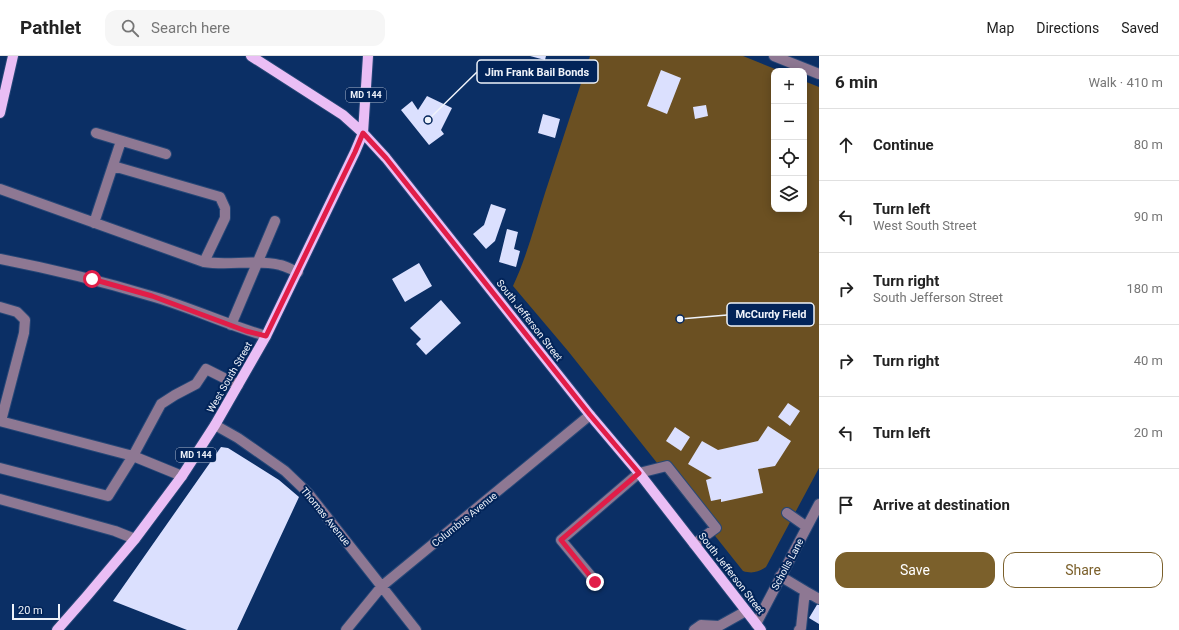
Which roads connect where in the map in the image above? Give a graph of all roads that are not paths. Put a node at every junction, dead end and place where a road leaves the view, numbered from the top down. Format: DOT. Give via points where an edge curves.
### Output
graph roads {
  1 [pos="13,56"];
  2 [pos="251,56"];
  3 [pos="368,56"];
  4 [pos="774,56"];
  5 [pos="819,74"];
  6 [pos="0,113"];
  7 [pos="96,133"];
  8 [pos="363,133"];
  9 [pos="121,141"];
  10 [pos="166,154"];
  11 [pos="113,166"];
  12 [pos="0,189"];
  13 [pos="275,221"];
  14 [pos="94,223"];
  15 [pos="0,259"];
  16 [pos="204,262"];
  17 [pos="258,262"];
  18 [pos="298,272"];
  19 [pos="0,307"];
  20 [pos="231,325"];
  21 [pos="266,336"];
  22 [pos="238,385"];
  23 [pos="590,415"];
  24 [pos="0,421"];
  25 [pos="215,425"];
  26 [pos="133,456"];
  27 [pos="0,468"];
  28 [pos="639,473"];
  29 [pos="182,476"];
  30 [pos="0,499"];
  31 [pos="819,504"];
  32 [pos="788,513"];
  33 [pos="807,527"];
  34 [pos="135,539"];
  35 [pos="694,544"];
  36 [pos="780,576"];
  37 [pos="595,582"];
  38 [pos="382,586"];
  39 [pos="805,591"];
  40 [pos="819,599"];
  41 [pos="746,610"];
  42 [pos="758,627"];
  43 [pos="801,629"];
  44 [pos="57,630"];
  45 [pos="346,630"];
  46 [pos="416,630"];
  47 [pos="694,630"];
  1 -- 6 [label="main road"];
  2 -- 8 [label="main road, South Jefferson Street" via="343,115"];
  3 -- 8 [label="main road, West South Street / MD 144"];
  4 -- 5 [label="street"];
  7 -- 9 [label="street"];
  8 -- 18 [label="main road, West South Street / MD 144"];
  8 -- 23 [label="main road, South Jefferson Street" via="386,158"];
  9 -- 10 [label="street"];
  9 -- 11 [label="street"];
  11 -- 14 [label="street"];
  11 -- 16 [label="street" via="220,198 225,208 224,218"];
  12 -- 14 [label="street"];
  13 -- 17 [label="street"];
  14 -- 16 [label="street"];
  15 -- 20 [label="street" via="92,279 152,296"];
  16 -- 17 [label="street"];
  17 -- 18 [label="street" via="280,265"];
  17 -- 20 [label="street"];
  18 -- 21 [label="main road, West South Street / MD 144"];
  19 -- 24 [label="street" via="17,312 24,320 24,333"];
  20 -- 21 [label="street"];
  21 -- 22 [label="main road, West South Street / MD 144"];
  22 -- 25 [label="main road, West South Street / MD 144"];
  22 -- 26 [label="street" via="206,369 196,384 161,404"];
  23 -- 28 [label="main road, South Jefferson Street"];
  23 -- 38 [label="street, Columbus Avenue"];
  24 -- 26 [label="street"];
  25 -- 29 [label="main road, West South Street / MD 144"];
  25 -- 38 [label="street, Thomas Avenue" via="285,470 308,493"];
  26 -- 27 [label="street" via="108,496"];
  26 -- 29 [label="street"];
  28 -- 35 [label="main road, South Jefferson Street"];
  28 -- 35 [label="street" via="667,466 716,528"];
  28 -- 37 [label="street" via="561,540"];
  29 -- 34 [label="main road, West South Street / MD 144"];
  30 -- 34 [label="street"];
  31 -- 33 [label="street, Scholls Lane"];
  32 -- 33 [label="street"];
  33 -- 36 [label="street, Scholls Lane"];
  34 -- 44 [label="main road, West South Street / MD 144"];
  35 -- 41 [label="main road, South Jefferson Street"];
  36 -- 39 [label="street"];
  36 -- 42 [label="street, Scholls Lane"];
  38 -- 45 [label="street, Columbus Avenue"];
  38 -- 46 [label="street, Thomas Avenue"];
  39 -- 40 [label="street"];
  39 -- 43 [label="street"];
  41 -- 42 [label="main road, South Jefferson Street"];
  41 -- 47 [label="street" via="719,626 701,625"];
}
